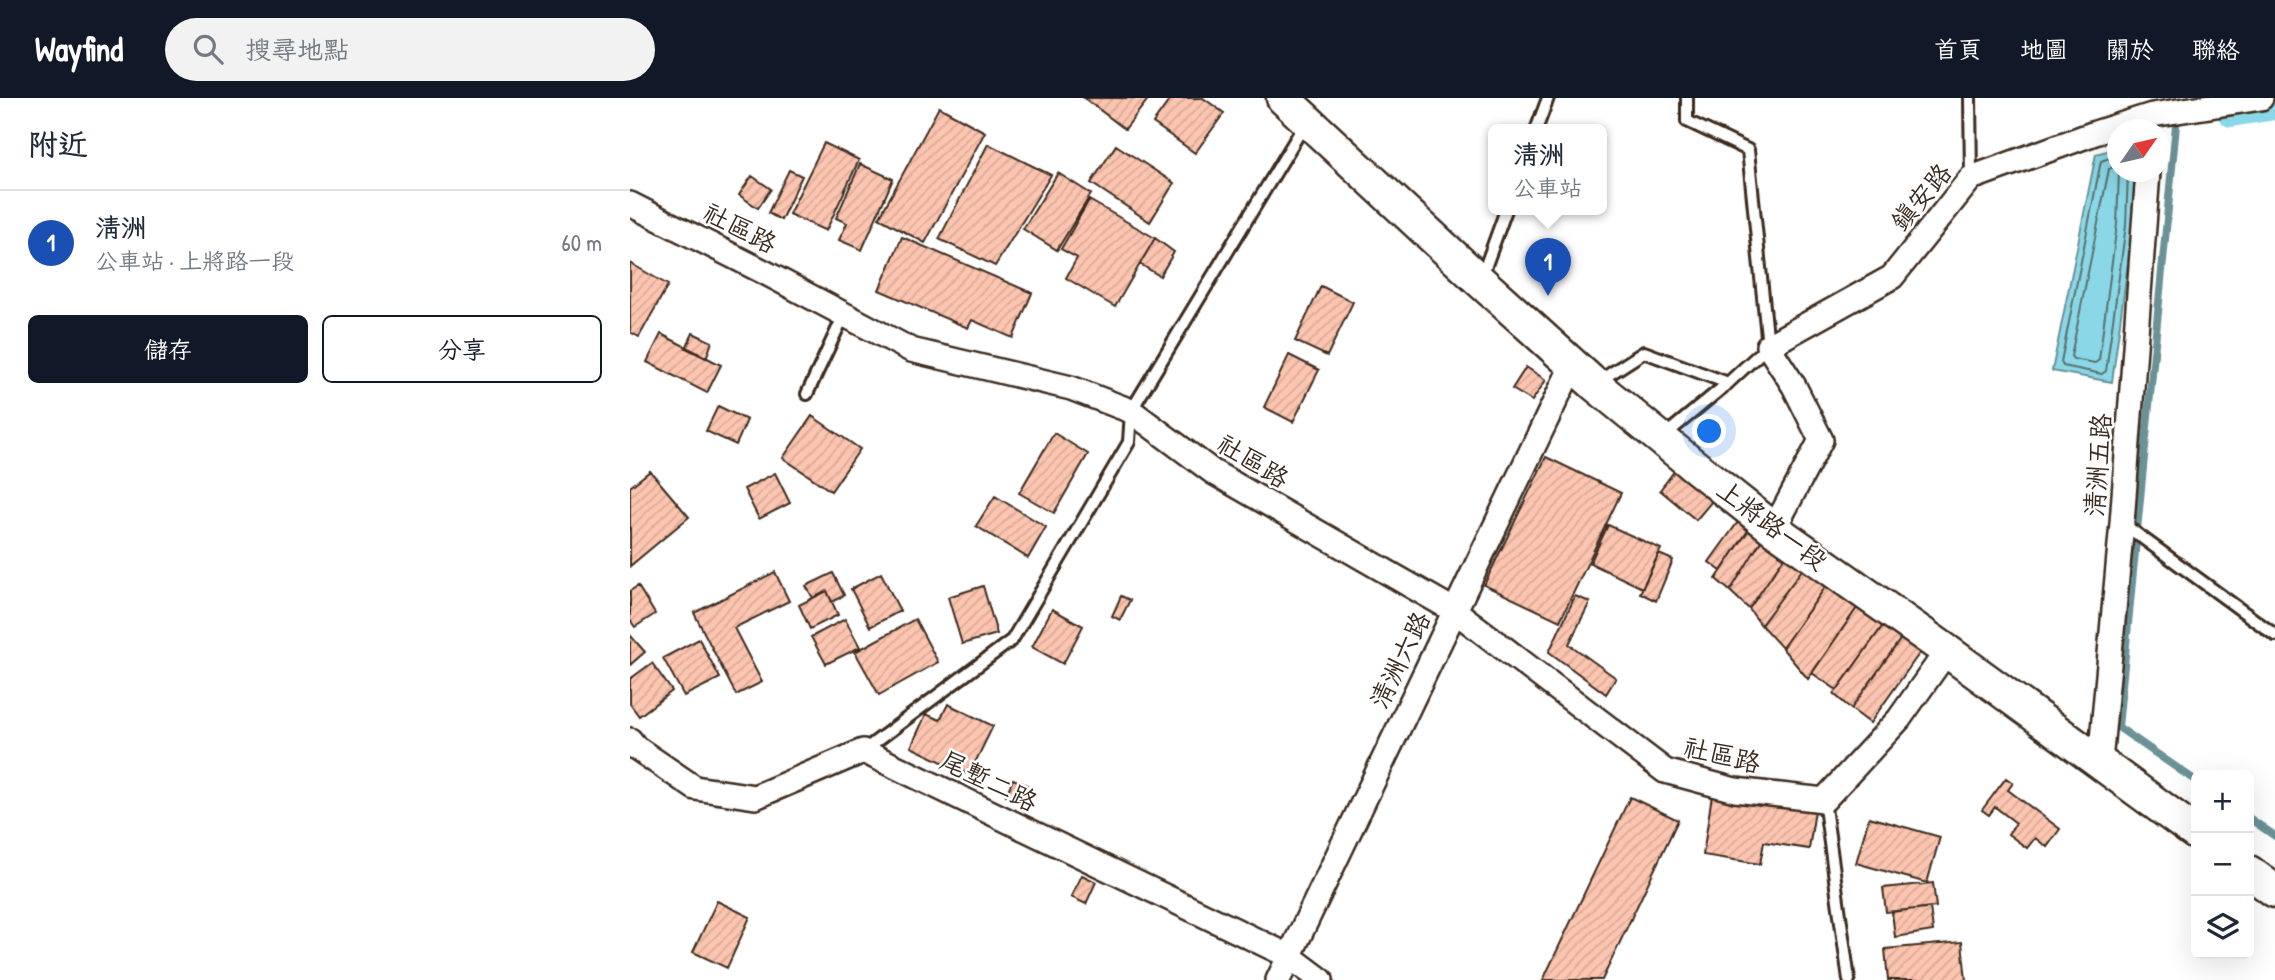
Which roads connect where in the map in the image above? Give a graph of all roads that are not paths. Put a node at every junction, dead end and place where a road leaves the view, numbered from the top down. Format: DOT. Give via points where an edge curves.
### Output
graph roads {
  1 [pos="1283,98"];
  2 [pos="1548,98"];
  3 [pos="1686,98"];
  4 [pos="1970,98"];
  5 [pos="2261,98"];
  6 [pos="2153,114"];
  7 [pos="1307,120"];
  8 [pos="1538,124"];
  9 [pos="1971,178"];
  10 [pos="2147,182"];
  11 [pos="630,204"];
  12 [pos="1504,215"];
  13 [pos="1479,281"];
  14 [pos="844,314"];
  15 [pos="1768,346"];
  16 [pos="1584,374"];
  17 [pos="1728,383"];
  18 [pos="807,394"];
  19 [pos="1131,411"];
  20 [pos="1662,438"];
  21 [pos="2122,523"];
  22 [pos="1774,529"];
  23 [pos="1455,611"];
  24 [pos="2275,635"];
  25 [pos="1947,651"];
  26 [pos="630,740"];
  27 [pos="863,751"];
  28 [pos="2100,762"];
  29 [pos="1824,800"];
  30 [pos="2191,829"];
  31 [pos="2254,876"];
  32 [pos="2275,891"];
  33 [pos="1289,956"];
  34 [pos="1278,980"];
  35 [pos="1321,980"];
  36 [pos="1849,980"];
  1 -- 7 [label="main road, 上將路一段"];
  2 -- 8 [label="lane"];
  3 -- 15 [label="lane" via="1688,121 1748,150"];
  4 -- 9 [label="lane"];
  5 -- 6 [label="street, 鎮安路"];
  6 -- 9 [label="street, 鎮安路"];
  7 -- 13 [label="main road, 上將路一段"];
  7 -- 19 [label="lane"];
  9 -- 15 [label="street, 鎮安路" via="1892,277"];
  10 -- 21 [label="street, 清洲五路"];
  11 -- 14 [label="street, 社區路"];
  12 -- 13 [label="lane"];
  13 -- 16 [label="main road, 上將路一段"];
  14 -- 18 [label="lane"];
  14 -- 19 [label="street, 社區路" via="911,350 1071,387"];
  15 -- 17 [label="lane"];
  15 -- 22 [label="street" via="1821,440"];
  16 -- 17 [label="lane" via="1644,352"];
  16 -- 20 [label="main road, 上將路一段"];
  16 -- 23 [label="street, 清洲六路"];
  17 -- 20 [label="lane"];
  19 -- 23 [label="street, 社區路" via="1213,472"];
  19 -- 27 [label="lane" via="1129,442 1012,640"];
  20 -- 22 [label="main road, 上將路一段"];
  21 -- 24 [label="lane"];
  21 -- 28 [label="street, 清洲五路"];
  22 -- 25 [label="main road, 上將路一段"];
  23 -- 29 [label="street, 社區路" via="1665,771 1735,790"];
  23 -- 33 [label="street, 清洲六路"];
  25 -- 28 [label="main road, 上將路一段"];
  25 -- 29 [label="street" via="1899,719"];
  26 -- 27 [label="street" via="695,789 755,797"];
  27 -- 33 [label="street, 尾塹二路"];
  28 -- 30 [label="main road, 上將路一段"];
  29 -- 36 [label="lane"];
  31 -- 32 [label="main road"];
  33 -- 34 [label="street, 清洲六路"];
  33 -- 35 [label="street, 尾塹二路"];
}
